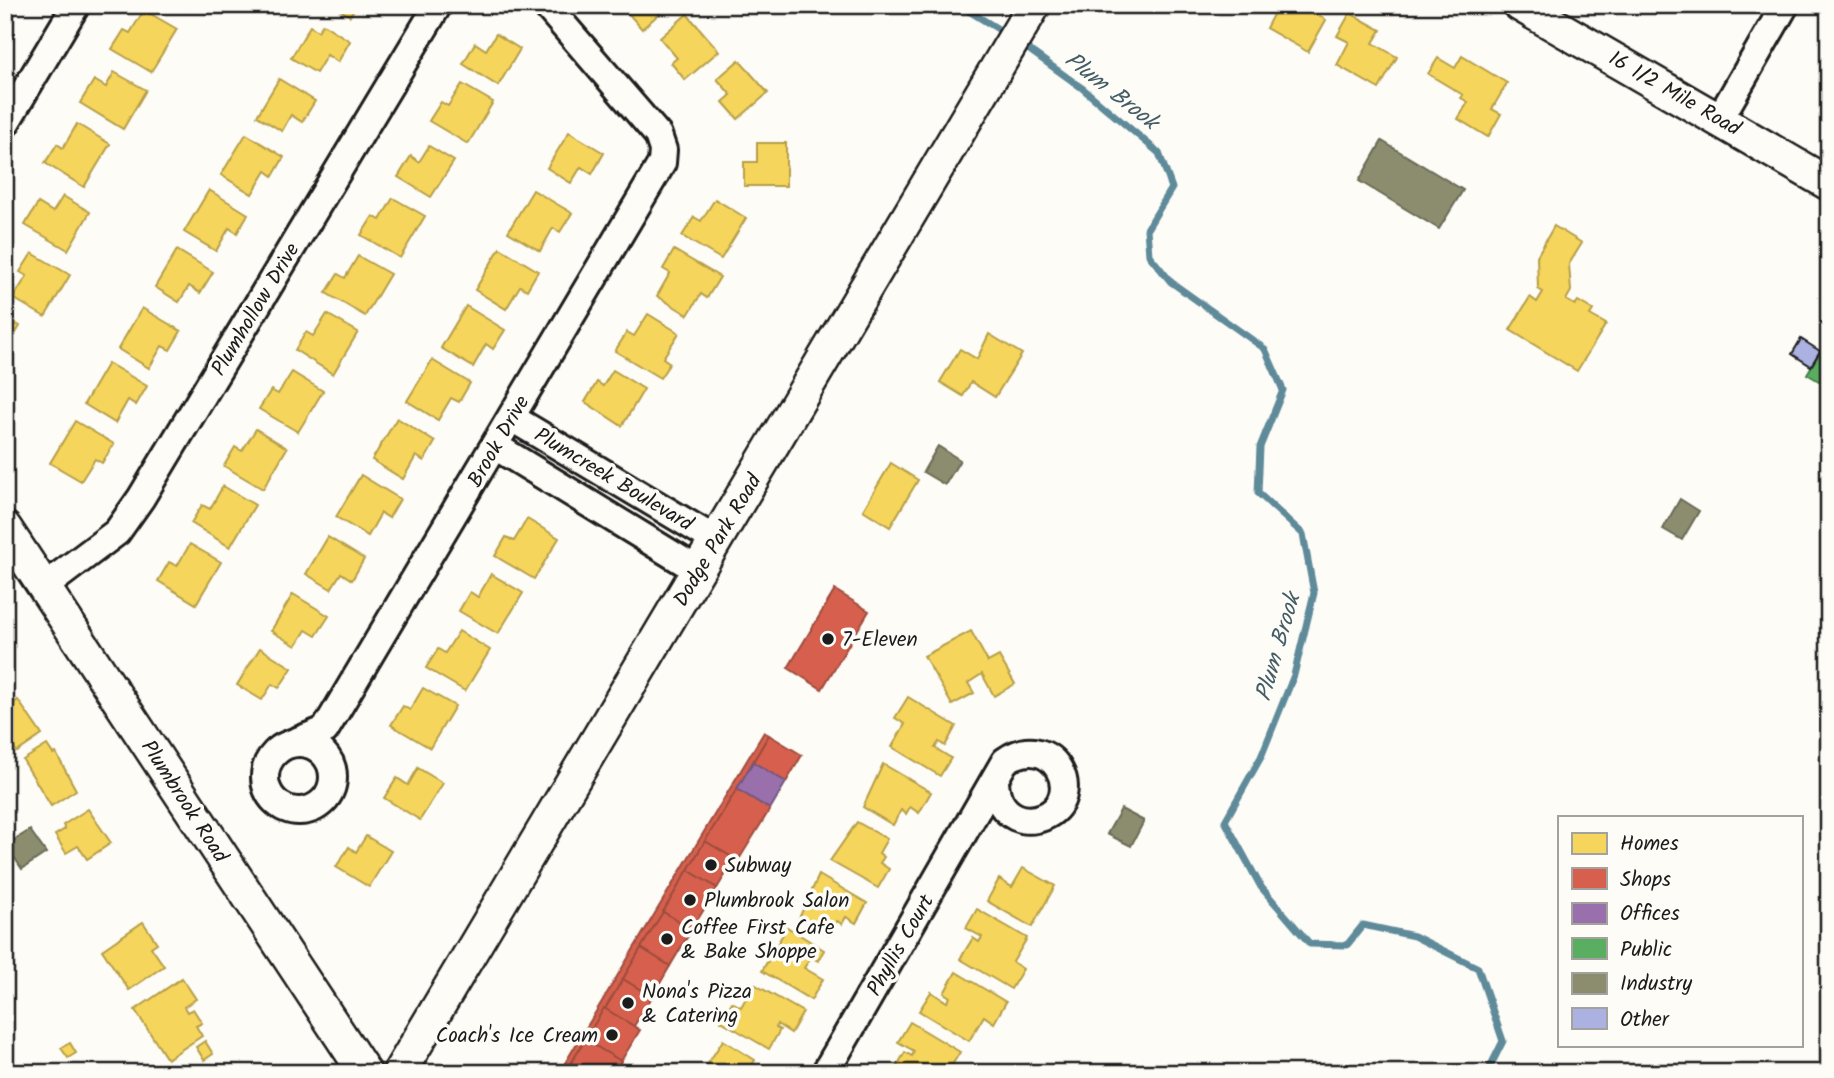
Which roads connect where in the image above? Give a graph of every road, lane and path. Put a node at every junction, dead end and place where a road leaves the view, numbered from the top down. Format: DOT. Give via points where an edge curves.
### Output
graph roads {
  1 [pos="76,5"];
  2 [pos="438,5"];
  3 [pos="546,5"];
  4 [pos="1520,5"];
  5 [pos="1785,5"];
  6 [pos="1031,9"];
  7 [pos="1720,118"];
  8 [pos="5,124"];
  9 [pos="1829,184"];
  10 [pos="512,418"];
  11 [pos="495,446"];
  12 [pos="5,528"];
  13 [pos="717,541"];
  14 [pos="699,570"];
  15 [pos="44,587"];
  16 [pos="325,730"];
  17 [pos="292,743"];
  18 [pos="330,762"];
  19 [pos="995,782"];
  20 [pos="1008,813"];
  21 [pos="974,818"];
  22 [pos="365,1073"];
  23 [pos="398,1073"];
  24 [pos="825,1073"];
  1 -- 8 [label="street"];
  2 -- 15 [label="street, Plumhollow Drive" via="141,498 117,532"];
  3 -- 10 [label="street, Brook Drive" via="648,122 663,150 658,173"];
  4 -- 7 [label="street, 16 1/2 Mile Road"];
  5 -- 7 [label="street"];
  6 -- 13 [label="street, Dodge Park Road"];
  7 -- 9 [label="street, 16 1/2 Mile Road"];
  10 -- 11 [label="street, Brook Drive"];
  10 -- 13 [label="street, Plumcreek Boulevard"];
  11 -- 14 [label="street, Plumcreek Boulevard"];
  11 -- 16 [label="street, Brook Drive"];
  12 -- 15 [label="street, Plumbrook Road"];
  13 -- 14 [label="street, Dodge Park Road"];
  14 -- 23 [label="street, Dodge Park Road"];
  15 -- 22 [label="street, Plumbrook Road"];
  16 -- 17 [label="street"];
  16 -- 18 [label="street"];
  17 -- 18 [label="street" via="315,747"];
  17 -- 18 [label="street" via="273,755 265,775 266,787 279,805 301,811 321,803 332,785"];
  19 -- 20 [label="street" via="1000,804"];
  19 -- 20 [label="street, Phyllis Court" via="1004,761 1025,751 1047,755 1062,772 1063,794 1051,813 1030,820"];
  19 -- 21 [label="street, Phyllis Court"];
  20 -- 21 [label="street, Phyllis Court"];
  21 -- 24 [label="street, Phyllis Court"];
}
